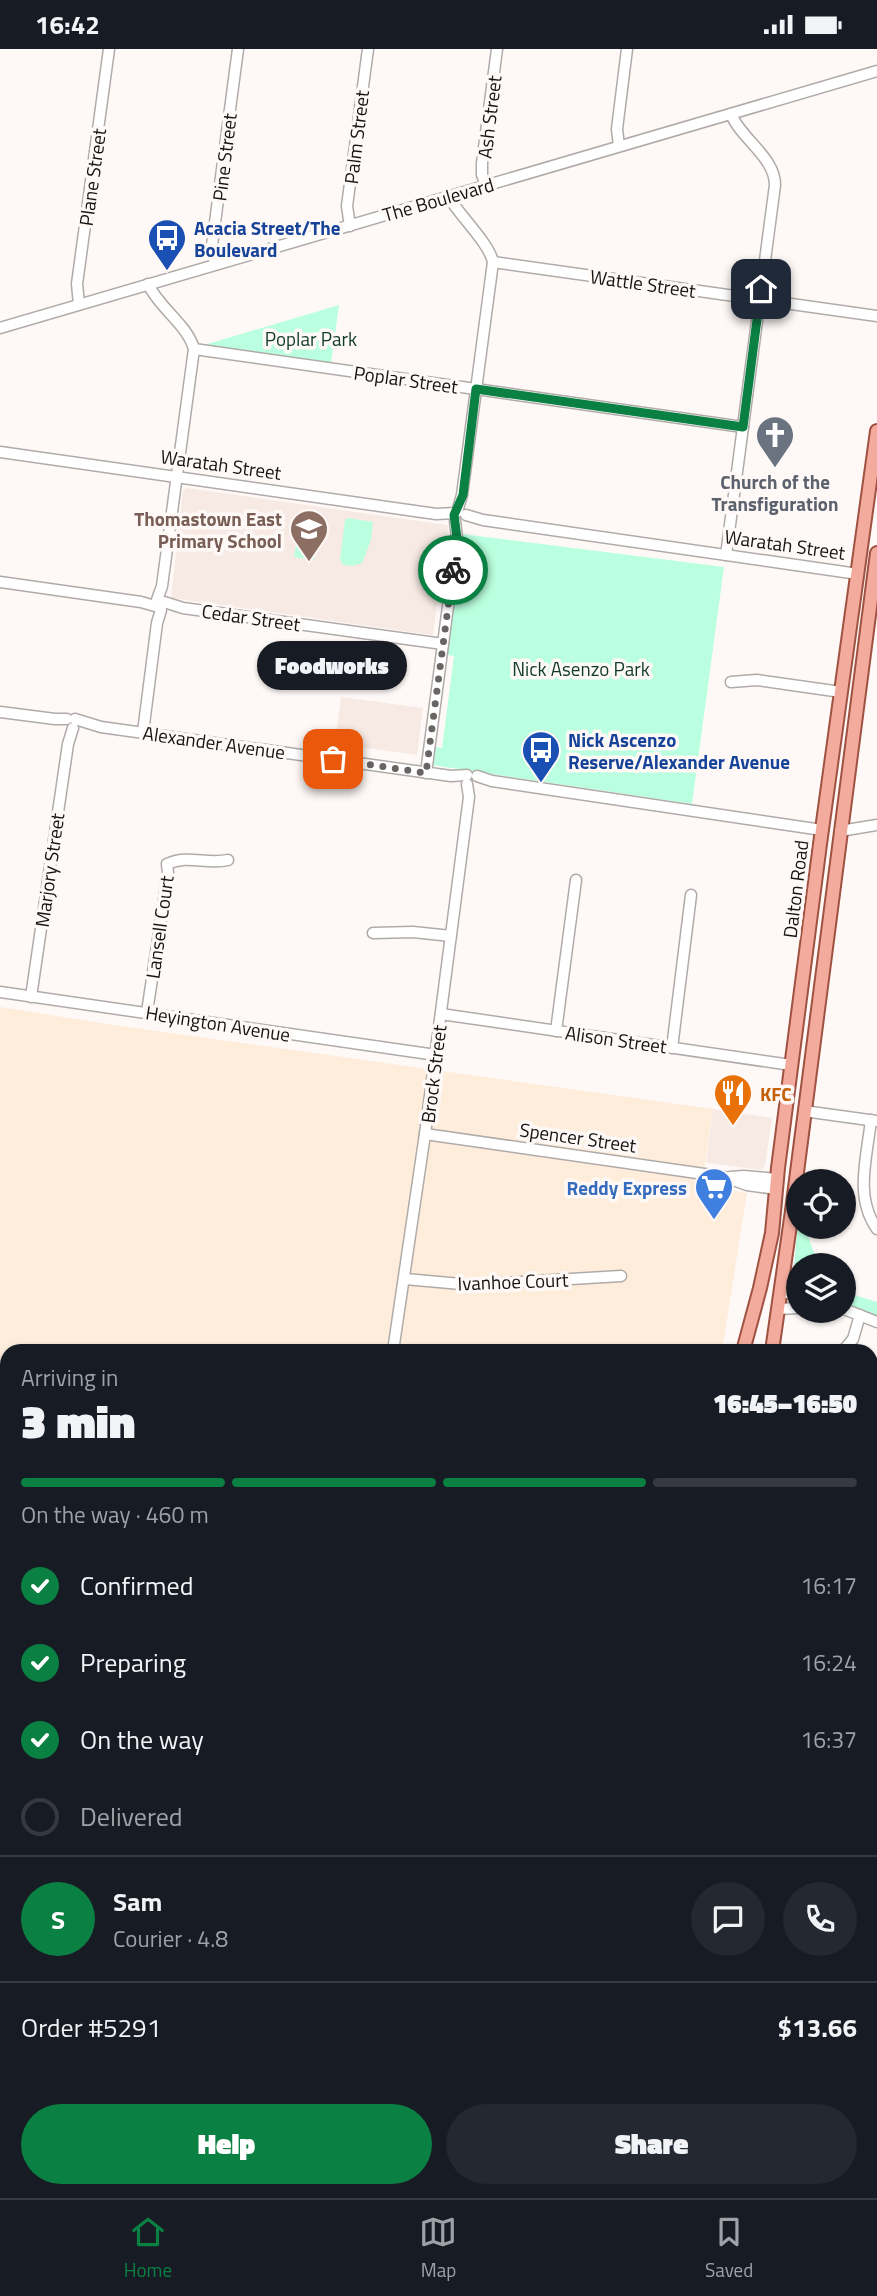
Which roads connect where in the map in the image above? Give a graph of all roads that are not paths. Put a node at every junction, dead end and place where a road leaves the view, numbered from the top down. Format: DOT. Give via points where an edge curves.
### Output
graph roads {
  1 [pos="108,49"];
  2 [pos="238,49"];
  3 [pos="368,49"];
  4 [pos="497,49"];
  5 [pos="627,49"];
  6 [pos="877,71"];
  7 [pos="731,114"];
  8 [pos="619,146"];
  9 [pos="486,185"];
  10 [pos="448,197"];
  11 [pos="349,226"];
  12 [pos="493,262"];
  13 [pos="215,264"];
  14 [pos="148,284"];
  15 [pos="760,299"];
  16 [pos="79,304"];
  17 [pos="877,316"];
  18 [pos="0,327"];
  19 [pos="194,349"];
  20 [pos="476,389"];
  21 [pos="743,427"];
  22 [pos="877,431"];
  23 [pos="0,452"];
  24 [pos="177,477"];
  25 [pos="460,517"];
  26 [pos="877,553"];
  27 [pos="726,555"];
  28 [pos="858,574"];
  29 [pos="874,576"];
  30 [pos="0,582"];
  31 [pos="160,605"];
  32 [pos="443,644"];
  33 [pos="731,682"];
  34 [pos="841,692"];
  35 [pos="0,712"];
  36 [pos="70,725"];
  37 [pos="143,733"];
  38 [pos="426,773"];
  39 [pos="471,781"];
  40 [pos="877,825"];
  41 [pos="822,830"];
  42 [pos="840,831"];
  43 [pos="228,860"];
  44 [pos="576,880"];
  45 [pos="691,895"];
  46 [pos="373,933"];
  47 [pos="451,936"];
  48 [pos="0,992"];
  49 [pos="31,996"];
  50 [pos="147,1012"];
  51 [pos="441,1014"];
  52 [pos="556,1031"];
  53 [pos="671,1048"];
  54 [pos="436,1055"];
  55 [pos="791,1065"];
  56 [pos="804,1111"];
  57 [pos="874,1121"];
  58 [pos="425,1134"];
  59 [pos="796,1169"];
  60 [pos="777,1184"];
  61 [pos="786,1186"];
  62 [pos="877,1229"];
  63 [pos="788,1239"];
  64 [pos="621,1276"];
  65 [pos="405,1279"];
  66 [pos="781,1291"];
  67 [pos="786,1292"];
  68 [pos="778,1309"];
  69 [pos="786,1309"];
  70 [pos="856,1314"];
  71 [pos="860,1315"];
  72 [pos="877,1322"];
  73 [pos="394,1344"];
  74 [pos="745,1344"];
  75 [pos="773,1344"];
  76 [pos="849,1344"];
  1 -- 16 [label="street, Plane Street" via="77,284"];
  2 -- 13 [label="street, Pine Street" via="212,245"];
  3 -- 11 [label="street, Palm Street" via="346,211"];
  4 -- 9 [label="street, Ash Street" via="482,163"];
  5 -- 8 [label="street"];
  6 -- 7 [label="street, The Boulevard"];
  7 -- 8 [label="street, The Boulevard"];
  7 -- 15 [label="street" via="774,174"];
  8 -- 9 [label="street, The Boulevard"];
  9 -- 10 [label="street, The Boulevard"];
  10 -- 11 [label="street, The Boulevard"];
  10 -- 12 [label="street"];
  11 -- 13 [label="street, The Boulevard"];
  12 -- 15 [label="street, Wattle Street"];
  12 -- 20 [label="street"];
  13 -- 14 [label="street, The Boulevard"];
  14 -- 16 [label="street, The Boulevard"];
  14 -- 19 [label="street"];
  15 -- 17 [label="street, Wattle Street"];
  15 -- 21 [label="street"];
  16 -- 18 [label="street, The Boulevard"];
  19 -- 20 [label="street, Poplar Street"];
  19 -- 24 [label="street"];
  20 -- 21 [label="street, Poplar Street"];
  20 -- 25 [label="street"];
  21 -- 27 [label="street"];
  22 -- 28 [label="main road, Dalton Road"];
  23 -- 24 [label="street, Waratah Street"];
  24 -- 25 [label="street, Waratah Street"];
  24 -- 31 [label="street"];
  25 -- 27 [label="street, Waratah Street"];
  25 -- 32 [label="street"];
  26 -- 29 [label="main road, Dalton Road"];
  27 -- 28 [label="street, Waratah Street"];
  28 -- 29 [label="main road, Waratah Street"];
  28 -- 34 [label="main road, Dalton Road"];
  29 -- 42 [label="main road, Dalton Road"];
  30 -- 31 [label="street, Cedar Street"];
  31 -- 32 [label="street, Cedar Street"];
  31 -- 37 [label="street"];
  32 -- 38 [label="street"];
  33 -- 34 [label="street" via="757,680"];
  34 -- 41 [label="main road, Dalton Road"];
  35 -- 36 [label="street, Alexander Avenue"];
  36 -- 37 [label="street, Alexander Avenue"];
  36 -- 49 [label="street, Marjory Street"];
  37 -- 38 [label="street, Alexander Avenue"];
  38 -- 39 [label="street, Alexander Avenue"];
  39 -- 41 [label="street, Alexander Avenue"];
  39 -- 47 [label="street, Brock Street"];
  40 -- 42 [label="street"];
  41 -- 42 [label="main road"];
  41 -- 55 [label="main road, Dalton Road"];
  42 -- 56 [label="main road, Dalton Road"];
  43 -- 50 [label="street, Lansell Court" via="214,863 179,858 167,864"];
  44 -- 52 [label="street"];
  45 -- 53 [label="street"];
  46 -- 47 [label="street"];
  47 -- 51 [label="street, Brock Street"];
  48 -- 49 [label="street, Heyington Avenue"];
  49 -- 50 [label="street, Heyington Avenue"];
  50 -- 54 [label="street, Heyington Avenue"];
  51 -- 52 [label="street, Alison Street"];
  51 -- 54 [label="street, Brock Street"];
  52 -- 53 [label="street, Alison Street"];
  53 -- 55 [label="street, Alison Street"];
  54 -- 58 [label="street, Brock Street"];
  55 -- 60 [label="main road, Dalton Road"];
  56 -- 57 [label="street"];
  56 -- 59 [label="main road, Dalton Road"];
  57 -- 62 [label="street" via="863,1185 866,1209"];
  58 -- 60 [label="street, Spencer Street"];
  58 -- 65 [label="street, Brock Street"];
  60 -- 61 [label="main road, Spencer Street"];
  60 -- 74 [label="main road, Dalton Road" via="772,1233"];
  63 -- 66 [label="main road, Dalton Road"];
  64 -- 65 [label="street, Ivanhoe Court" via="471,1285"];
  65 -- 73 [label="street, Brock Street"];
  66 -- 67 [label="street"];
  66 -- 68 [label="main road, Dalton Road"];
  68 -- 69 [label="street"];
  68 -- 75 [label="main road, Dalton Road"];
  70 -- 71 [label="street"];
  71 -- 72 [label="street"];
  71 -- 76 [label="street"];
}
